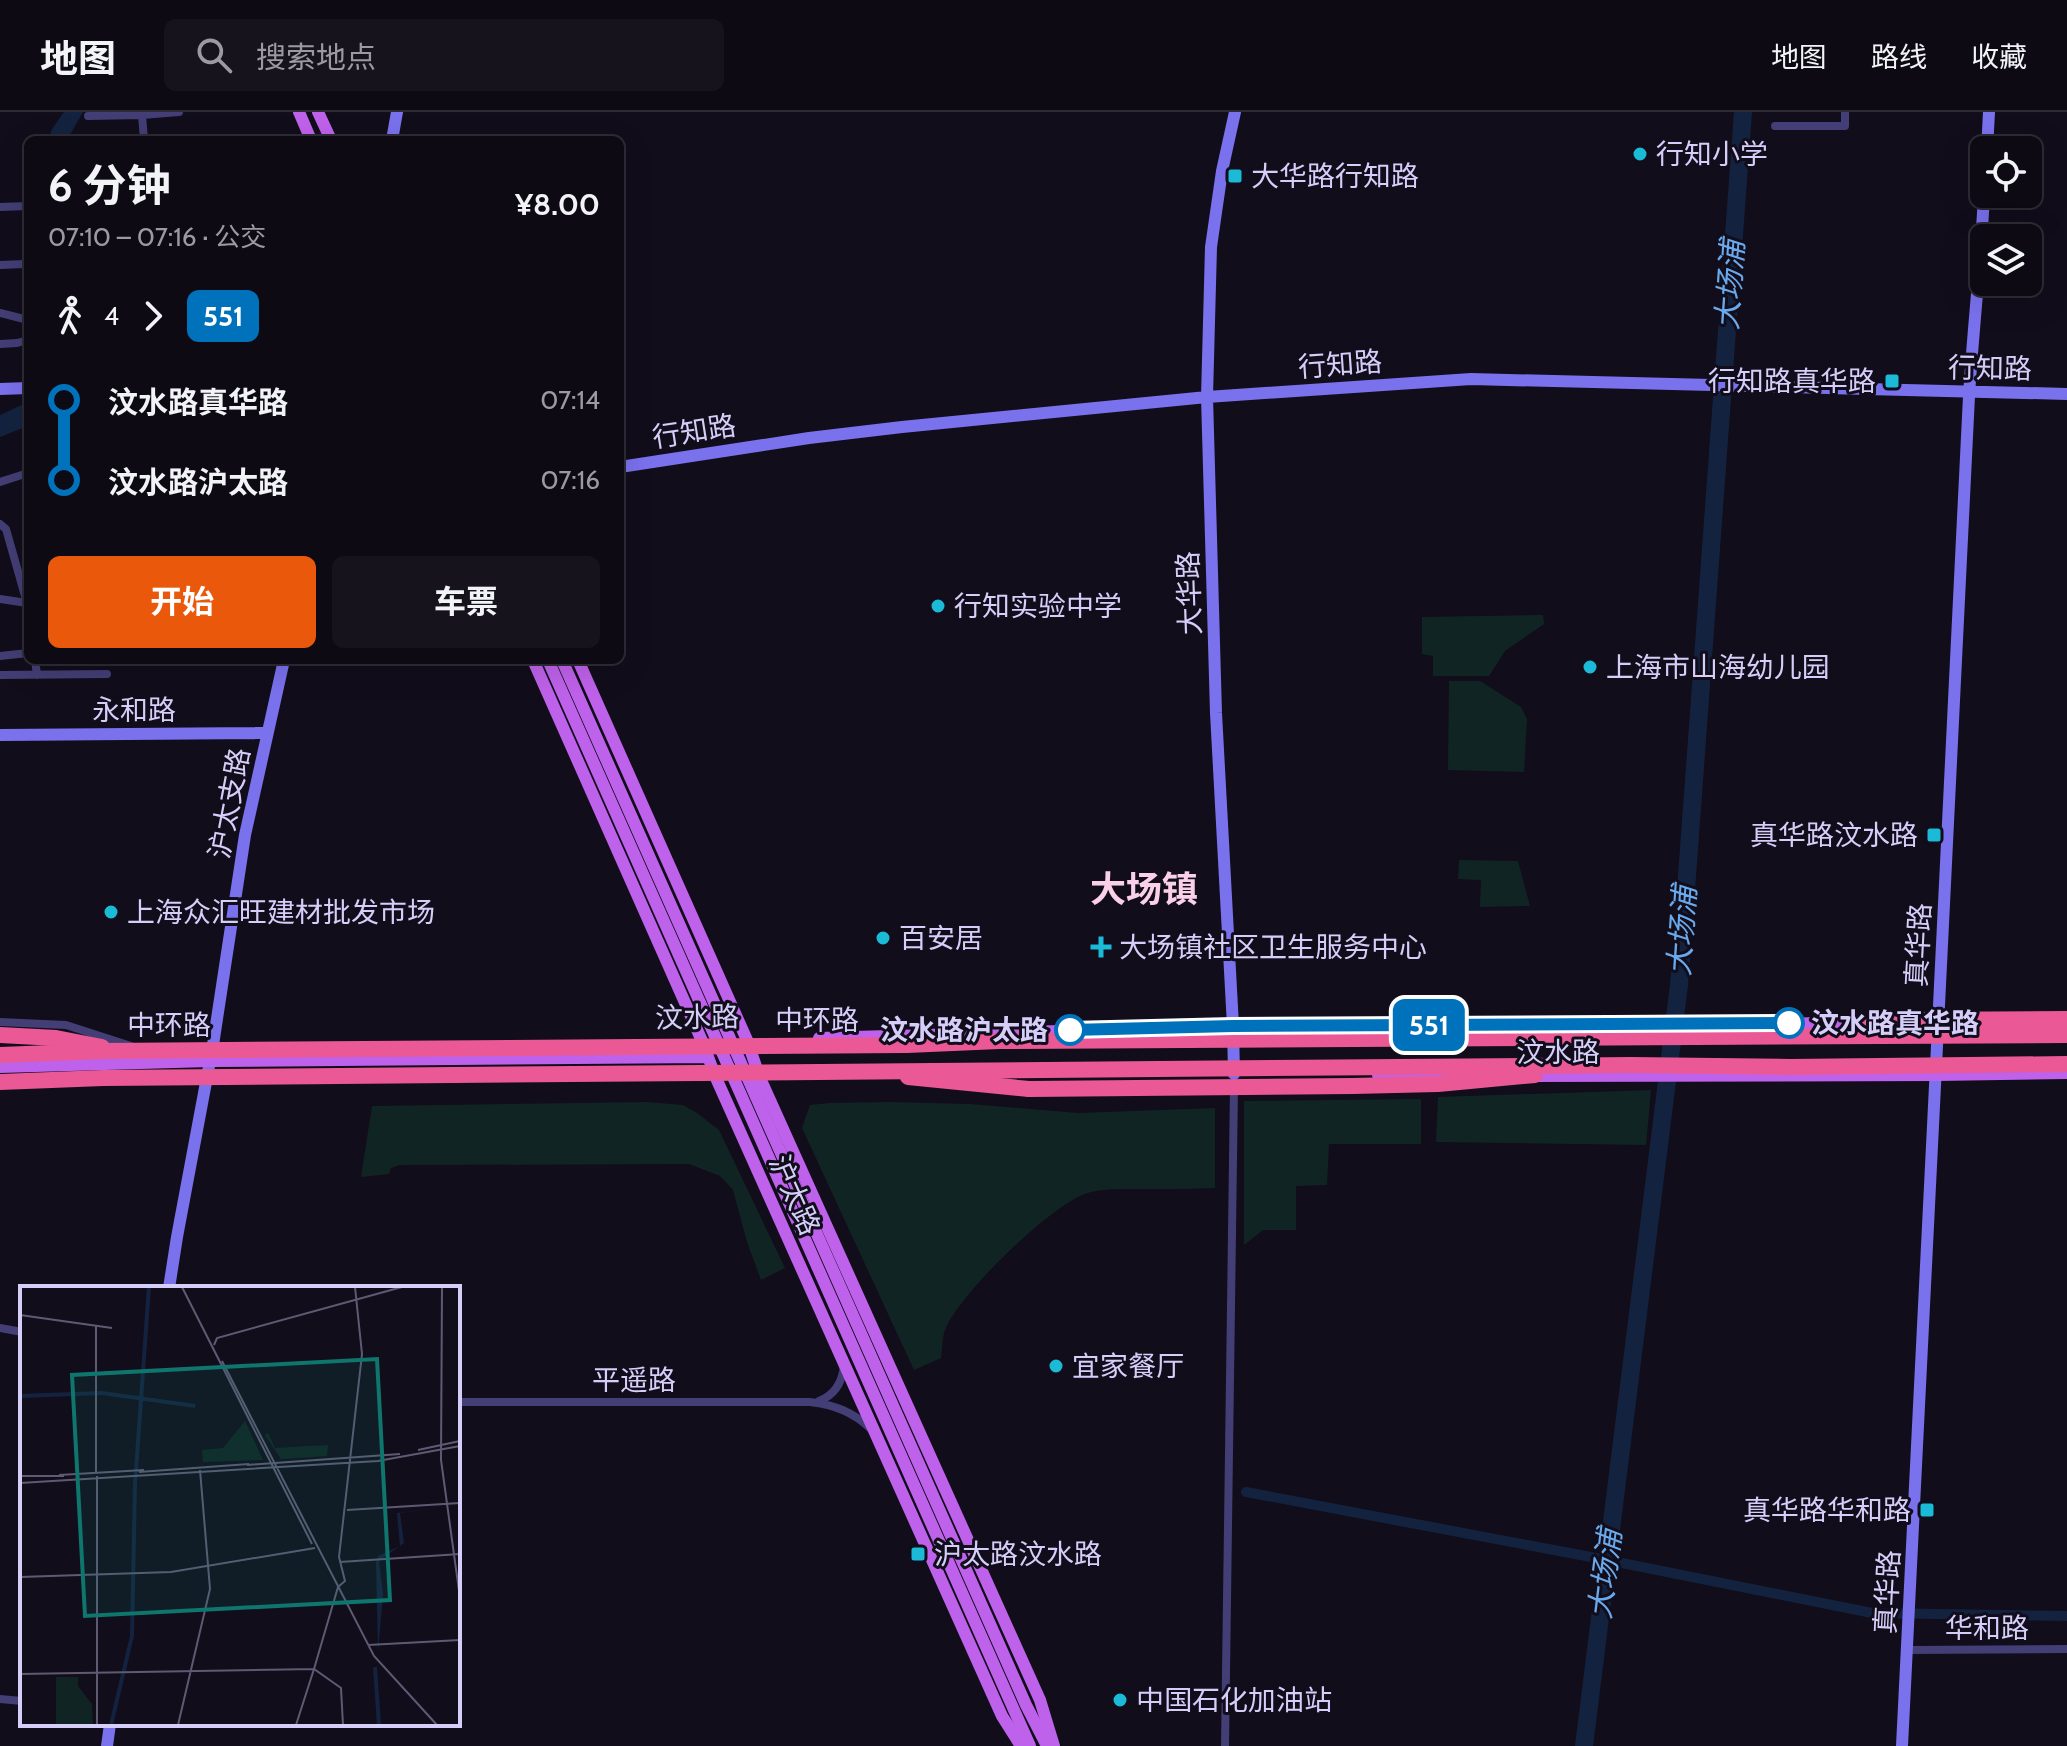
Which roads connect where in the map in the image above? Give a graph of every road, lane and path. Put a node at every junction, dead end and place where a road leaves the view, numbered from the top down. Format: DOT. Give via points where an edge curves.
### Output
graph roads {
  1 [pos="179,112"];
  2 [pos="299,112"];
  3 [pos="318,112"];
  4 [pos="397,112"];
  5 [pos="1235,112"];
  6 [pos="1845,112"];
  7 [pos="1989,112"];
  8 [pos="155,113"];
  9 [pos="142,115"];
  10 [pos="88,116"];
  11 [pos="1775,126"];
  12 [pos="144,136"];
  13 [pos="309,136"];
  14 [pos="329,136"];
  15 [pos="393,136"];
  16 [pos="1988,136"];
  17 [pos="24,206"];
  18 [pos="0,207"];
  19 [pos="1983,208"];
  20 [pos="24,264"];
  21 [pos="0,265"];
  22 [pos="0,313"];
  23 [pos="24,319"];
  24 [pos="24,341"];
  25 [pos="0,344"];
  26 [pos="24,388"];
  27 [pos="0,389"];
  28 [pos="1969,391"];
  29 [pos="2067,394"];
  30 [pos="1207,397"];
  31 [pos="624,466"];
  32 [pos="24,474"];
  33 [pos="0,482"];
  34 [pos="0,524"];
  35 [pos="24,592"];
  36 [pos="0,599"];
  37 [pos="24,605"];
  38 [pos="24,653"];
  39 [pos="0,656"];
  40 [pos="36,664"];
  41 [pos="283,664"];
  42 [pos="535,664"];
  43 [pos="550,664"];
  44 [pos="564,664"];
  45 [pos="580,664"];
  46 [pos="107,674"];
  47 [pos="0,675"];
  48 [pos="37,675"];
  49 [pos="267,733"];
  50 [pos="0,735"];
  51 [pos="2067,1022"];
  52 [pos="1938,1023"];
  53 [pos="1233,1026"];
  54 [pos="1808,1035"];
  55 [pos="2067,1035"];
  56 [pos="0,1039"];
  57 [pos="747,1040"];
  58 [pos="702,1041"];
  59 [pos="438,1043"];
  60 [pos="522,1043"];
  61 [pos="213,1045"];
  62 [pos="132,1046"];
  63 [pos="54,1047"];
  64 [pos="102,1047"];
  65 [pos="569,1058"];
  66 [pos="399,1059"];
  67 [pos="2067,1064"];
  68 [pos="1656,1065"];
  69 [pos="712,1066"];
  70 [pos="0,1067"];
  71 [pos="16,1067"];
  72 [pos="209,1071"];
  73 [pos="2067,1073"];
  74 [pos="1234,1074"];
  75 [pos="1937,1075"];
  76 [pos="906,1077"];
  77 [pos="760,1078"];
  78 [pos="0,1082"];
  79 [pos="169,1286"];
  80 [pos="0,1328"];
  81 [pos="20,1332"];
  82 [pos="844,1363"];
  83 [pos="460,1402"];
  84 [pos="810,1402"];
  85 [pos="875,1432"];
  86 [pos="2067,1649"];
  87 [pos="1908,1650"];
  88 [pos="0,1699"];
  89 [pos="20,1701"];
  90 [pos="110,1726"];
  91 [pos="107,1746"];
  92 [pos="1021,1746"];
  93 [pos="1030,1746"];
  94 [pos="1047,1746"];
  95 [pos="1054,1746"];
  96 [pos="1225,1746"];
  97 [pos="1902,1746"];
  1 -- 8 [label="street"];
  2 -- 13 [label="main road"];
  3 -- 14 [label="main road"];
  4 -- 15 [label="street"];
  5 -- 30 [label="street, 大华路" via="1211,247"];
  6 -- 11 [label="street" via="1845,126"];
  7 -- 16 [label="street"];
  8 -- 9 [label="street"];
  9 -- 10 [label="street"];
  9 -- 12 [label="street"];
  17 -- 18 [label="street"];
  19 -- 28 [label="street, 真华路"];
  20 -- 21 [label="street"];
  22 -- 23 [label="street"];
  24 -- 25 [label="street"];
  26 -- 27 [label="street"];
  28 -- 29 [label="street, 行知路"];
  28 -- 30 [label="street, 行知路" via="1471,379"];
  28 -- 52 [label="street, 真华路"];
  30 -- 31 [label="street, 行知路" via="809,438"];
  30 -- 53 [label="street, 大华路" via="1216,713"];
  32 -- 33 [label="street"];
  34 -- 35 [label="street"];
  36 -- 37 [label="street"];
  38 -- 39 [label="street"];
  40 -- 48 [label="street"];
  41 -- 49 [label="street, 沪太支路"];
  42 -- 58 [label="main road, 沪太路"];
  43 -- 93 [label="main road, 沪太路, bridge"];
  44 -- 94 [label="main road, 沪太路, bridge"];
  45 -- 57 [label="main road, 沪太路"];
  46 -- 48 [label="street"];
  47 -- 48 [label="street"];
  49 -- 50 [label="street, 永和路"];
  49 -- 61 [label="street, 沪太支路" via="245,835"];
  51 -- 52 [label="main road, 汶水路"];
  51 -- 54 [label="highway, bridge" via="1909,1020"];
  52 -- 53 [label="main road, 汶水路"];
  52 -- 75 [label="street, 真华路"];
  53 -- 57 [label="main road, 汶水路"];
  53 -- 74 [label="street, 大华路"];
  54 -- 55 [label="highway, 中环路, bridge"];
  54 -- 56 [label="highway, 中环路, bridge" via="103,1051"];
  56 -- 62 [label="street" via="66,1025"];
  56 -- 63 [label="main road, 汶水路"];
  56 -- 64 [label="highway" via="56,1038"];
  57 -- 58 [label="main road, 汶水路"];
  57 -- 77 [label="main road, 沪太路"];
  58 -- 60 [label="main road, 汶水路"];
  58 -- 69 [label="main road, 沪太路"];
  59 -- 60 [label="main road, 汶水路"];
  59 -- 61 [label="main road, 汶水路"];
  59 -- 66 [label="main road"];
  60 -- 65 [label="main road"];
  61 -- 62 [label="main road, 汶水路"];
  61 -- 72 [label="street, 沪太支路"];
  62 -- 64 [label="main road, 汶水路"];
  63 -- 64 [label="main road, 汶水路"];
  63 -- 71 [label="main road"];
  65 -- 66 [label="main road, 汶水路"];
  65 -- 69 [label="main road, 汶水路"];
  66 -- 72 [label="main road, 汶水路"];
  67 -- 68 [label="highway, 中环路, bridge"];
  68 -- 76 [label="highway, bridge" via="1438,1084 1029,1089"];
  68 -- 78 [label="highway, 中环路, bridge"];
  69 -- 72 [label="main road, 汶水路"];
  69 -- 77 [label="main road, 汶水路"];
  69 -- 82 [label="main road, 沪太路"];
  70 -- 71 [label="main road, 汶水路"];
  71 -- 72 [label="main road, 汶水路"];
  72 -- 78 [label="main road, 汶水路"];
  72 -- 79 [label="street, 沪太支路"];
  73 -- 75 [label="main road, 汶水路"];
  74 -- 75 [label="main road, 汶水路"];
  74 -- 76 [label="main road, 汶水路"];
  74 -- 96 [label="street"];
  75 -- 87 [label="street, 真华路"];
  76 -- 77 [label="main road, 汶水路"];
  77 -- 95 [label="main road, 沪太路" via="1040,1700"];
  80 -- 81 [label="street"];
  82 -- 84 [label="street" via="834,1392"];
  82 -- 85 [label="main road, 沪太路"];
  83 -- 84 [label="street, 平遥路"];
  84 -- 85 [label="street, 平遥路" via="848,1411"];
  85 -- 92 [label="main road, 沪太路" via="1002,1716"];
  86 -- 87 [label="street, 华和路"];
  87 -- 97 [label="street, 真华路"];
  88 -- 89 [label="street"];
  90 -- 91 [label="street"];
}
